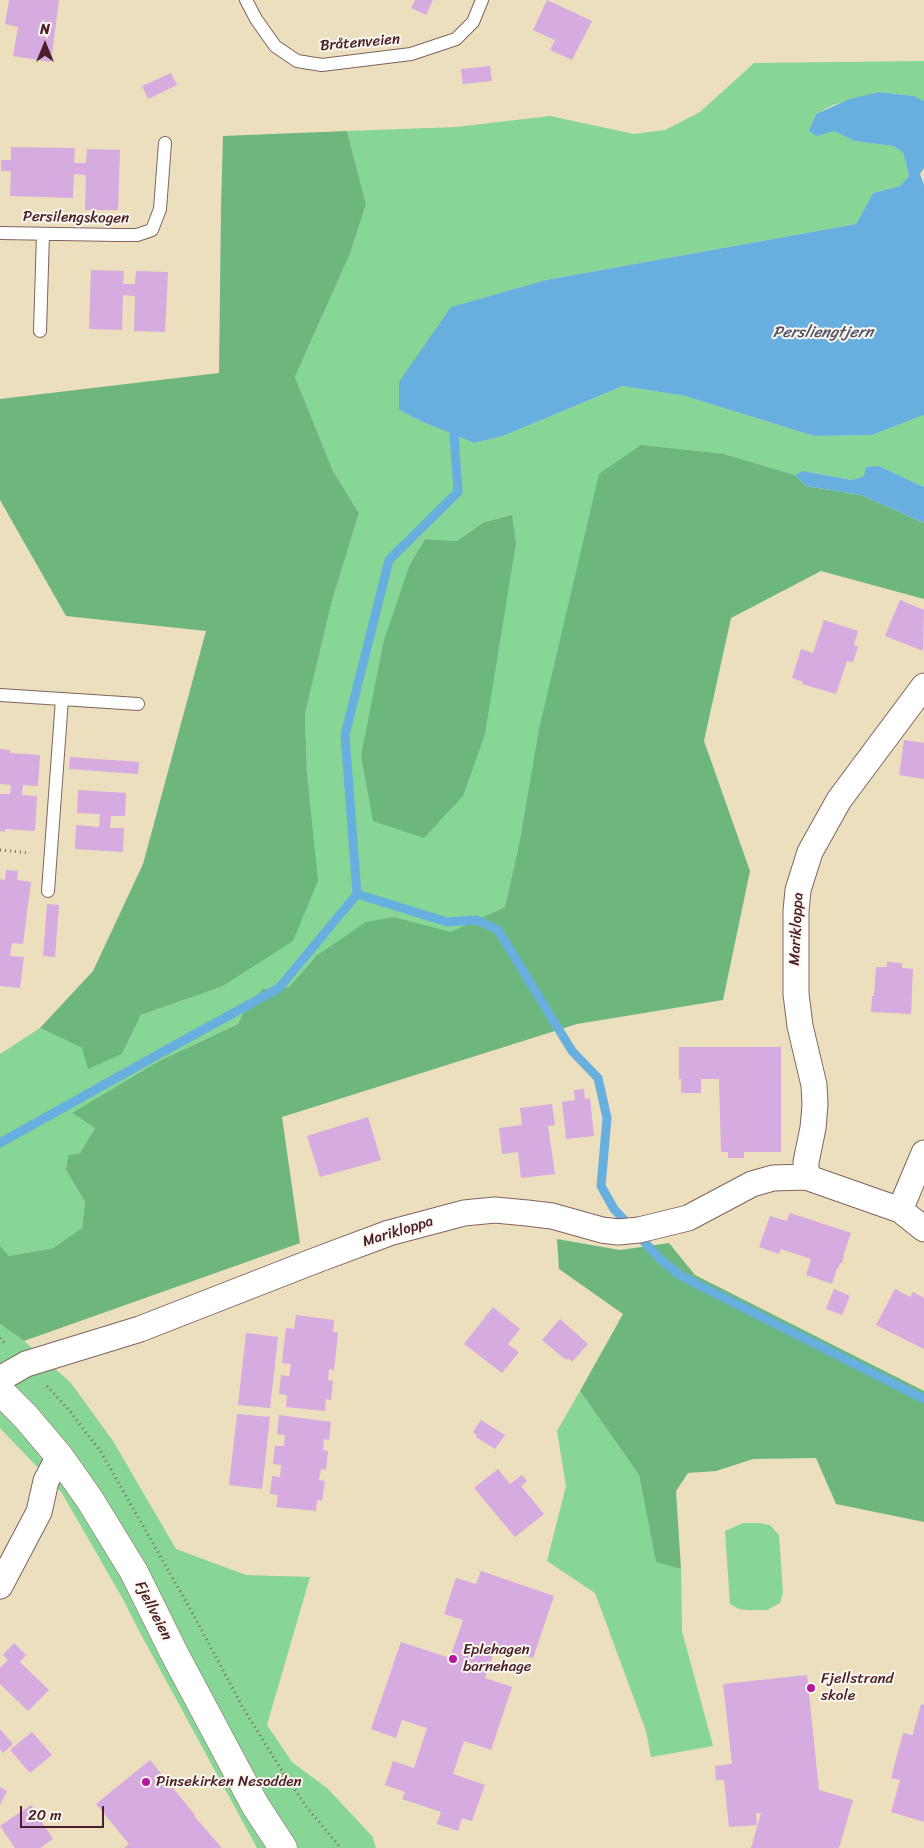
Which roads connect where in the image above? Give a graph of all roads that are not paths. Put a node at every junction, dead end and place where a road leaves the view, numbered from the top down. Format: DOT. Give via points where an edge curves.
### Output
graph roads {
  1 [pos="246,0"];
  2 [pos="482,0"];
  3 [pos="164,143"];
  4 [pos="0,233"];
  5 [pos="43,234"];
  6 [pos="40,331"];
  7 [pos="924,686"];
  8 [pos="0,695"];
  9 [pos="62,699"];
  10 [pos="138,704"];
  11 [pos="48,891"];
  12 [pos="924,1153"];
  13 [pos="806,1177"];
  14 [pos="900,1210"];
  15 [pos="924,1229"];
  16 [pos="0,1379"];
  17 [pos="0,1391"];
  18 [pos="59,1456"];
  19 [pos="0,1586"];
  20 [pos="283,1848"];
  1 -- 2 [label="lane, Bråtenveien" via="275,46 297,61 322,65 411,54 456,40 473,22"];
  3 -- 5 [label="lane, Persilengskogen" via="160,209 152,230 137,235"];
  4 -- 5 [label="lane, Persilengskogen"];
  5 -- 6 [label="lane"];
  7 -- 13 [label="street, Marikloppa" via="839,800 810,852 798,890 796,994 815,1105"];
  8 -- 9 [label="lane"];
  9 -- 10 [label="lane"];
  9 -- 11 [label="lane"];
  12 -- 14 [label="street"];
  13 -- 14 [label="street, Marikloppa"];
  13 -- 16 [label="street, Marikloppa" via="773,1178 752,1184 688,1218 639,1230 602,1230 552,1216 495,1210 464,1214 389,1233 140,1330 26,1364"];
  14 -- 15 [label="street, Marikloppa"];
  17 -- 18 [label="main road, Fjellveien"];
  18 -- 19 [label="street" via="46,1481 39,1512"];
  18 -- 20 [label="main road, Fjellveien" via="134,1572 255,1805"];
}
